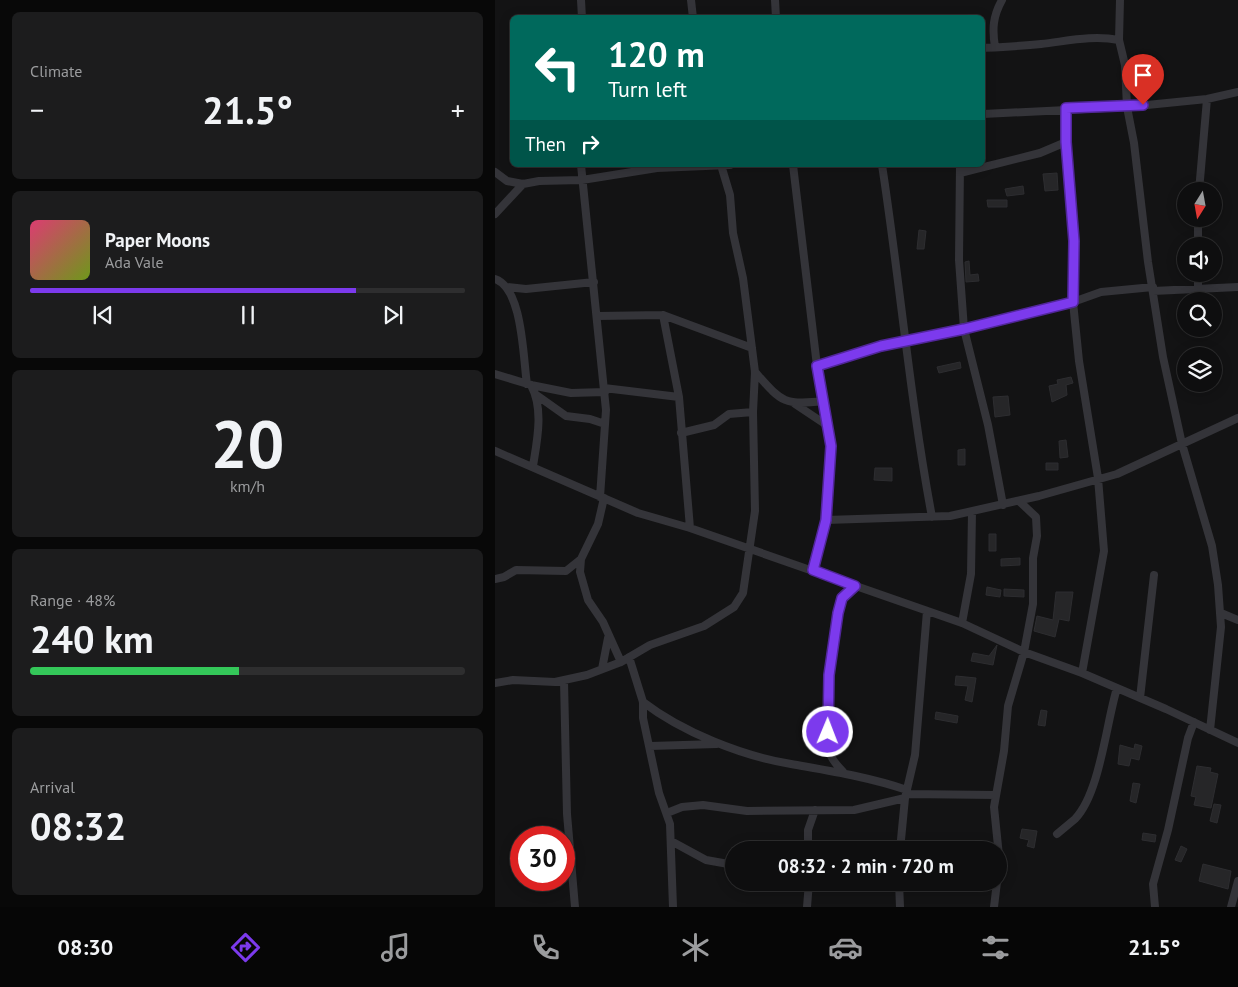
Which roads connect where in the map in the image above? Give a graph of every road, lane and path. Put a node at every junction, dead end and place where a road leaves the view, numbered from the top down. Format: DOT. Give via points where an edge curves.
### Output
graph roads {
  1 [pos="581,0"];
  2 [pos="691,0"];
  3 [pos="775,0"];
  4 [pos="1002,0"];
  5 [pos="1120,0"];
  6 [pos="582,15"];
  7 [pos="693,15"];
  8 [pos="776,15"];
  9 [pos="1119,40"];
  10 [pos="995,47"];
  11 [pos="985,48"];
  12 [pos="1238,92"];
  13 [pos="1207,98"];
  14 [pos="1127,107"];
  15 [pos="1066,108"];
  16 [pos="985,114"];
  17 [pos="1066,142"];
  18 [pos="985,164"];
  19 [pos="581,167"];
  20 [pos="678,167"];
  21 [pos="722,167"];
  22 [pos="793,167"];
  23 [pos="882,167"];
  24 [pos="960,169"];
  25 [pos="495,172"];
  26 [pos="582,180"];
  27 [pos="1200,182"];
  28 [pos="523,184"];
  29 [pos="495,214"];
  30 [pos="495,279"];
  31 [pos="594,282"];
  32 [pos="1198,282"];
  33 [pos="1238,287"];
  34 [pos="507,288"];
  35 [pos="1153,289"];
  36 [pos="1198,290"];
  37 [pos="1073,302"];
  38 [pos="663,315"];
  39 [pos="598,316"];
  40 [pos="964,329"];
  41 [pos="907,342"];
  42 [pos="752,348"];
  43 [pos="817,366"];
  44 [pos="755,372"];
  45 [pos="495,374"];
  46 [pos="529,385"];
  47 [pos="605,390"];
  48 [pos="535,394"];
  49 [pos="679,397"];
  50 [pos="823,401"];
  51 [pos="795,404"];
  52 [pos="753,412"];
  53 [pos="1238,418"];
  54 [pos="605,424"];
  55 [pos="828,426"];
  56 [pos="681,433"];
  57 [pos="1182,444"];
  58 [pos="495,451"];
  59 [pos="533,466"];
  60 [pos="1098,478"];
  61 [pos="602,497"];
  62 [pos="1019,501"];
  63 [pos="1003,505"];
  64 [pos="1037,505"];
  65 [pos="972,512"];
  66 [pos="931,516"];
  67 [pos="826,520"];
  68 [pos="690,528"];
  69 [pos="749,549"];
  70 [pos="581,559"];
  71 [pos="813,570"];
  72 [pos="1154,575"];
  73 [pos="495,579"];
  74 [pos="855,586"];
  75 [pos="927,611"];
  76 [pos="1221,613"];
  77 [pos="1238,620"];
  78 [pos="961,624"];
  79 [pos="609,638"];
  80 [pos="1024,652"];
  81 [pos="629,657"];
  82 [pos="621,662"];
  83 [pos="602,669"];
  84 [pos="1082,674"];
  85 [pos="564,681"];
  86 [pos="495,684"];
  87 [pos="1117,688"];
  88 [pos="1140,698"];
  89 [pos="643,702"];
  90 [pos="1194,722"];
  91 [pos="1210,730"];
  92 [pos="1238,743"];
  93 [pos="719,744"];
  94 [pos="650,746"];
  95 [pos="844,773"];
  96 [pos="906,794"];
  97 [pos="995,795"];
  98 [pos="815,810"];
  99 [pos="667,813"];
  100 [pos="1057,834"];
  101 [pos="671,841"];
  102 [pos="807,841"];
  103 [pos="901,841"];
  104 [pos="997,841"];
  105 [pos="725,863"];
  106 [pos="1238,881"];
  107 [pos="808,891"];
  108 [pos="899,891"];
  109 [pos="996,891"];
  110 [pos="575,907"];
  111 [pos="673,907"];
  112 [pos="807,907"];
  113 [pos="900,907"];
  114 [pos="994,907"];
  115 [pos="1155,907"];
  116 [pos="1231,907"];
  1 -- 6 [label="street"];
  2 -- 7 [label="street"];
  3 -- 8 [label="street"];
  4 -- 10 [label="street" via="993,23"];
  5 -- 9 [label="street"];
  9 -- 10 [label="street" via="1103,36"];
  9 -- 14 [label="street" via="1125,65"];
  10 -- 11 [label="street"];
  12 -- 13 [label="street"];
  13 -- 14 [label="street"];
  13 -- 27 [label="street"];
  14 -- 15 [label="street"];
  14 -- 35 [label="street"];
  15 -- 16 [label="street"];
  15 -- 17 [label="street"];
  17 -- 18 [label="street" via="1040,152"];
  17 -- 37 [label="street" via="1074,241"];
  19 -- 26 [label="street"];
  20 -- 26 [label="street"];
  21 -- 42 [label="street" via="730,195"];
  22 -- 43 [label="street"];
  23 -- 41 [label="street"];
  24 -- 40 [label="street" via="959,260"];
  25 -- 28 [label="street" via="507,181"];
  26 -- 28 [label="street"];
  26 -- 31 [label="street"];
  28 -- 29 [label="street"];
  30 -- 34 [label="street"];
  31 -- 34 [label="street"];
  31 -- 39 [label="street"];
  32 -- 36 [label="street"];
  33 -- 36 [label="street"];
  34 -- 46 [label="street" via="518,316"];
  35 -- 36 [label="street"];
  35 -- 37 [label="street" via="1101,292"];
  35 -- 57 [label="street" via="1171,401"];
  37 -- 40 [label="street"];
  37 -- 60 [label="street"];
  38 -- 39 [label="street"];
  38 -- 42 [label="street"];
  38 -- 49 [label="street"];
  39 -- 47 [label="street"];
  40 -- 41 [label="street"];
  40 -- 63 [label="street"];
  41 -- 43 [label="street" via="866,350"];
  41 -- 66 [label="street" via="918,441"];
  42 -- 44 [label="street"];
  43 -- 50 [label="street"];
  44 -- 51 [label="street" via="783,399"];
  44 -- 52 [label="street"];
  45 -- 46 [label="street"];
  46 -- 47 [label="street" via="571,393"];
  46 -- 48 [label="street"];
  47 -- 49 [label="street"];
  47 -- 54 [label="street"];
  48 -- 54 [label="street" via="566,416"];
  48 -- 59 [label="street" via="538,428"];
  49 -- 56 [label="street"];
  50 -- 51 [label="street"];
  50 -- 55 [label="street"];
  51 -- 55 [label="street"];
  52 -- 56 [label="street" via="729,414 714,425"];
  52 -- 69 [label="street" via="755,511"];
  53 -- 57 [label="street"];
  54 -- 61 [label="street"];
  55 -- 67 [label="street" via="831,446"];
  56 -- 68 [label="street"];
  57 -- 60 [label="street" via="1117,474"];
  57 -- 76 [label="street" via="1212,546"];
  58 -- 59 [label="street"];
  59 -- 61 [label="street"];
  60 -- 64 [label="street"];
  60 -- 84 [label="street" via="1104,551"];
  61 -- 68 [label="street" via="638,513"];
  61 -- 70 [label="street" via="598,524"];
  62 -- 63 [label="street"];
  62 -- 64 [label="street"];
  62 -- 64 [label="street"];
  63 -- 65 [label="street"];
  64 -- 80 [label="street" via="1033,604"];
  65 -- 66 [label="street"];
  65 -- 78 [label="street" via="971,574"];
  66 -- 67 [label="street"];
  67 -- 71 [label="street"];
  68 -- 69 [label="street"];
  69 -- 71 [label="street"];
  69 -- 81 [label="street" via="743,593 734,607 703,626 650,645"];
  70 -- 73 [label="street" via="566,571 516,570"];
  70 -- 79 [label="street" via="584,590"];
  71 -- 74 [label="street"];
  72 -- 88 [label="street"];
  74 -- 75 [label="street"];
  74 -- 95 [label="street" via="842,598 829,675 827,721 830,756"];
  75 -- 78 [label="street"];
  75 -- 96 [label="street" via="915,755"];
  76 -- 77 [label="street"];
  76 -- 91 [label="street"];
  78 -- 80 [label="street"];
  79 -- 82 [label="street"];
  79 -- 83 [label="street"];
  80 -- 84 [label="street"];
  80 -- 97 [label="street" via="1011,690"];
  81 -- 82 [label="street"];
  81 -- 89 [label="street"];
  82 -- 83 [label="street"];
  83 -- 85 [label="street"];
  84 -- 87 [label="street"];
  85 -- 86 [label="street" via="513,680"];
  85 -- 110 [label="street" via="567,814"];
  87 -- 88 [label="street"];
  87 -- 100 [label="street" via="1098,771 1090,791 1075,818"];
  88 -- 90 [label="street"];
  89 -- 93 [label="street" via="670,720"];
  89 -- 94 [label="street" via="643,718"];
  90 -- 91 [label="street"];
  90 -- 115 [label="street" via="1153,884"];
  91 -- 92 [label="street"];
  93 -- 94 [label="street"];
  93 -- 95 [label="street" via="789,764"];
  94 -- 99 [label="street" via="659,794"];
  95 -- 96 [label="street"];
  96 -- 97 [label="street"];
  96 -- 98 [label="street" via="854,810"];
  96 -- 103 [label="street"];
  97 -- 104 [label="street"];
  98 -- 99 [label="street" via="747,811 703,805 682,807"];
  98 -- 102 [label="street"];
  99 -- 101 [label="street"];
  101 -- 105 [label="street" via="706,860"];
  101 -- 111 [label="street"];
  106 -- 116 [label="street"];
  107 -- 112 [label="street"];
  108 -- 113 [label="street"];
  109 -- 114 [label="street"];
}
